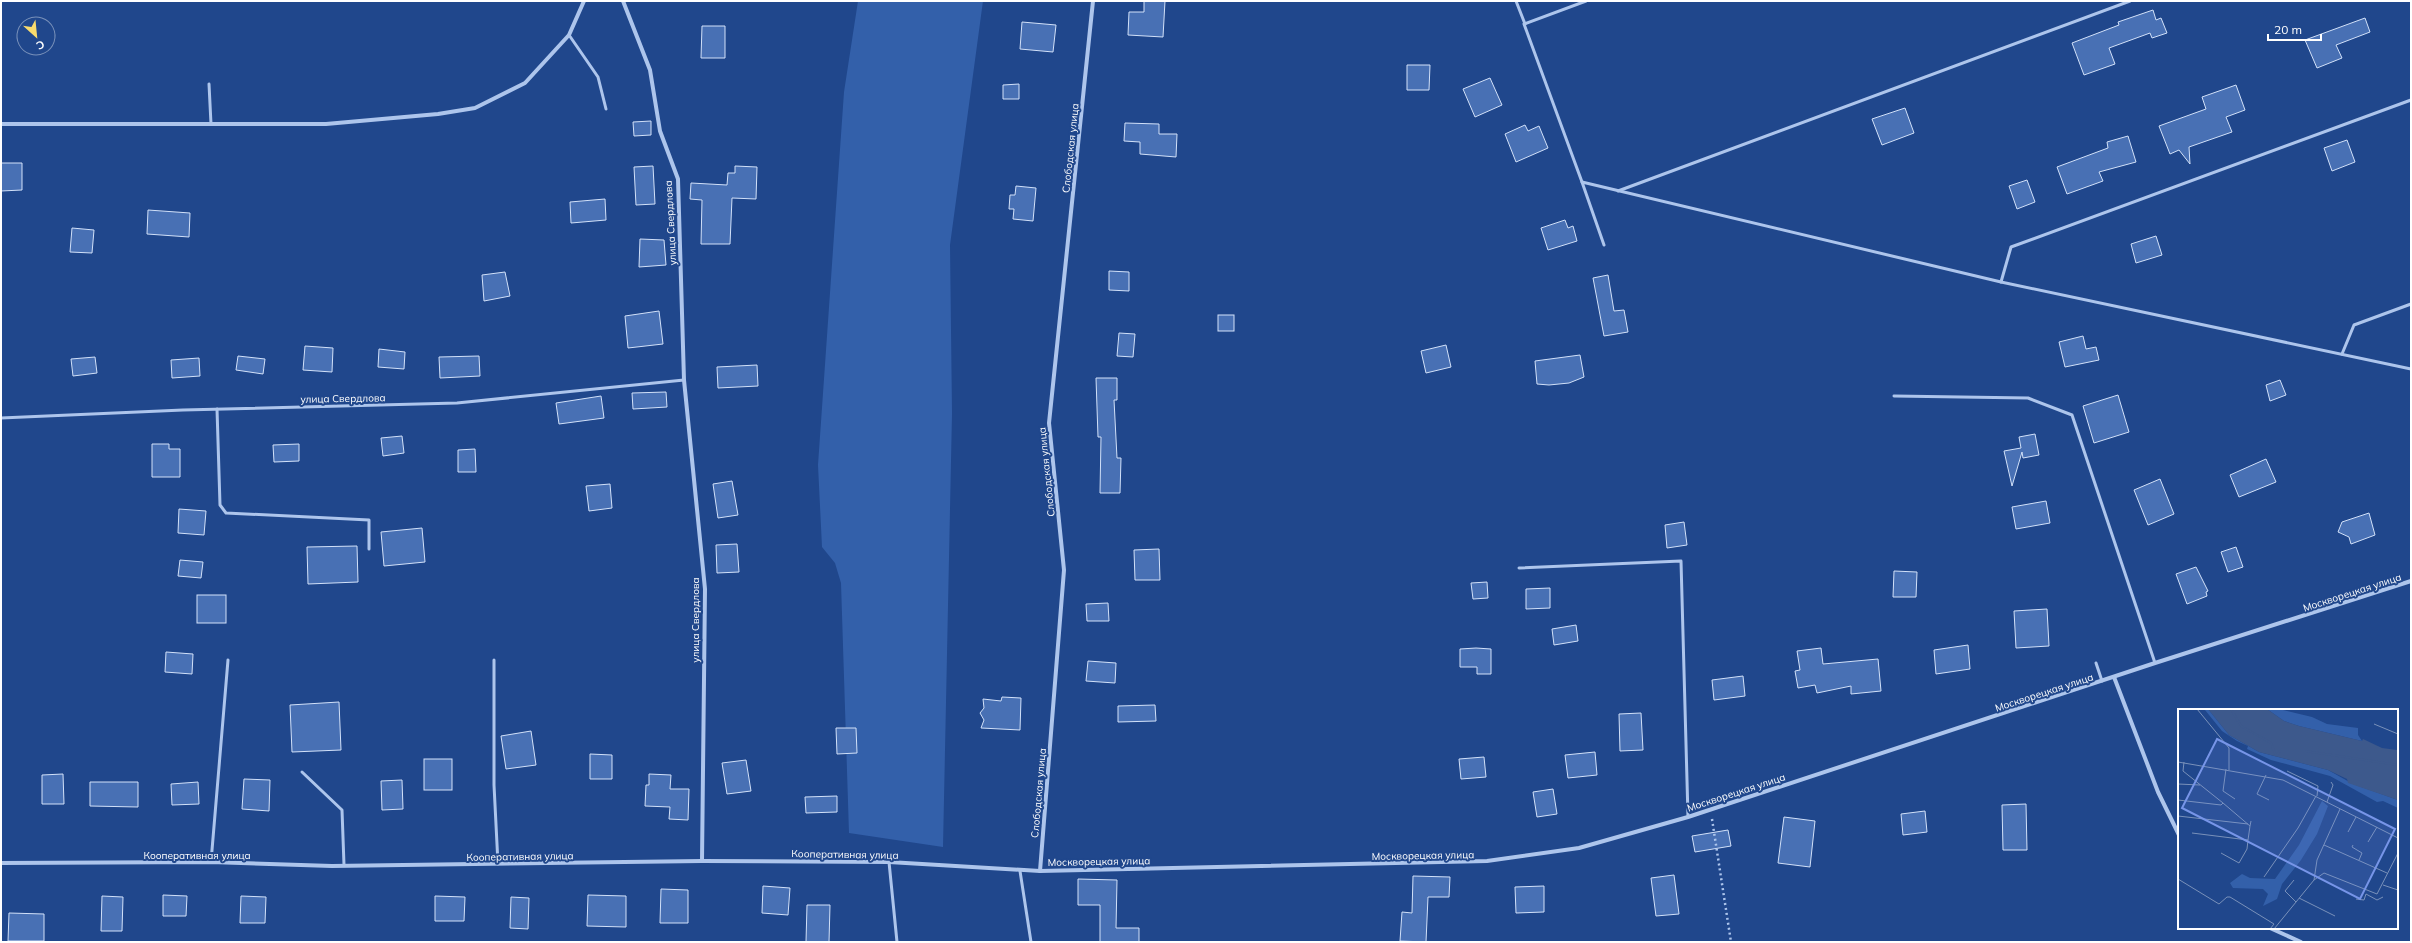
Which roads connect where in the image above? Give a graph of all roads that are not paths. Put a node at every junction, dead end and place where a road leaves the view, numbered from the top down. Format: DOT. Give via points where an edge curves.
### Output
graph roads {
  1 [pos="584,1"];
  2 [pos="623,1"];
  3 [pos="1093,1"];
  4 [pos="1516,1"];
  5 [pos="1586,1"];
  6 [pos="2130,1"];
  7 [pos="1525,24"];
  8 [pos="569,35"];
  9 [pos="210,84"];
  10 [pos="2411,100"];
  11 [pos="606,109"];
  12 [pos="1,124"];
  13 [pos="211,124"];
  14 [pos="1582,182"];
  15 [pos="1618,191"];
  16 [pos="1604,245"];
  17 [pos="2001,282"];
  18 [pos="2411,304"];
  19 [pos="2342,354"];
  20 [pos="2411,368"];
  21 [pos="684,380"];
  22 [pos="1894,396"];
  23 [pos="216,409"];
  24 [pos="1,418"];
  25 [pos="370,549"];
  26 [pos="1519,568"];
  27 [pos="2411,581"];
  28 [pos="228,660"];
  29 [pos="494,660"];
  30 [pos="2096,663"];
  31 [pos="2155,663"];
  32 [pos="2114,677"];
  33 [pos="2102,681"];
  34 [pos="302,772"];
  35 [pos="1688,817"];
  36 [pos="2178,833"];
  37 [pos="211,862"];
  38 [pos="702,862"];
  39 [pos="888,862"];
  40 [pos="1,863"];
  41 [pos="498,864"];
  42 [pos="344,866"];
  43 [pos="1020,870"];
  44 [pos="1040,871"];
  45 [pos="2272,929"];
  46 [pos="897,942"];
  47 [pos="1031,942"];
  48 [pos="2301,942"];
  1 -- 8 [label="street"];
  2 -- 21 [label="street, улица Свердлова" via="650,70 660,131 678,180"];
  3 -- 44 [label="street, Слободская улица" via="1049,423 1064,570"];
  4 -- 7 [label="lane"];
  5 -- 7 [label="lane"];
  6 -- 15 [label="lane"];
  7 -- 14 [label="lane"];
  8 -- 11 [label="lane" via="598,77"];
  8 -- 13 [label="street" via="525,83 475,108 438,114 326,124"];
  9 -- 13 [label="lane"];
  10 -- 17 [label="lane" via="2011,247"];
  12 -- 13 [label="street"];
  14 -- 15 [label="lane"];
  14 -- 16 [label="lane"];
  15 -- 17 [label="lane"];
  17 -- 19 [label="lane"];
  18 -- 19 [label="lane" via="2354,325"];
  19 -- 20 [label="lane"];
  21 -- 23 [label="lane, улица Свердлова" via="457,403"];
  21 -- 38 [label="street, улица Свердлова" via="704,589"];
  22 -- 31 [label="lane" via="2028,398 2072,414"];
  23 -- 24 [label="lane, улица Свердлова"];
  23 -- 25 [label="lane" via="220,505 226,513 369,520"];
  26 -- 35 [label="lane" via="1682,561"];
  27 -- 31 [label="street, Москворецкая улица"];
  28 -- 37 [label="lane"];
  29 -- 41 [label="lane" via="494,785"];
  30 -- 33 [label="lane"];
  31 -- 32 [label="street, Москворецкая улица"];
  32 -- 33 [label="street, Москворецкая улица"];
  32 -- 36 [label="street" via="2158,792"];
  33 -- 35 [label="street, Москворецкая улица"];
  34 -- 42 [label="lane" via="342,810"];
  35 -- 44 [label="street, Москворецкая улица" via="1579,848 1487,861"];
  37 -- 40 [label="street, Кооперативная улица"];
  37 -- 42 [label="street, Кооперативная улица"];
  38 -- 39 [label="street, Кооперативная улица"];
  38 -- 41 [label="street, Кооперативная улица"];
  39 -- 43 [label="street, Кооперативная улица"];
  39 -- 46 [label="lane"];
  41 -- 42 [label="street, Кооперативная улица"];
  43 -- 44 [label="street, Кооперативная улица"];
  43 -- 47 [label="lane"];
  45 -- 48 [label="street"];
}
